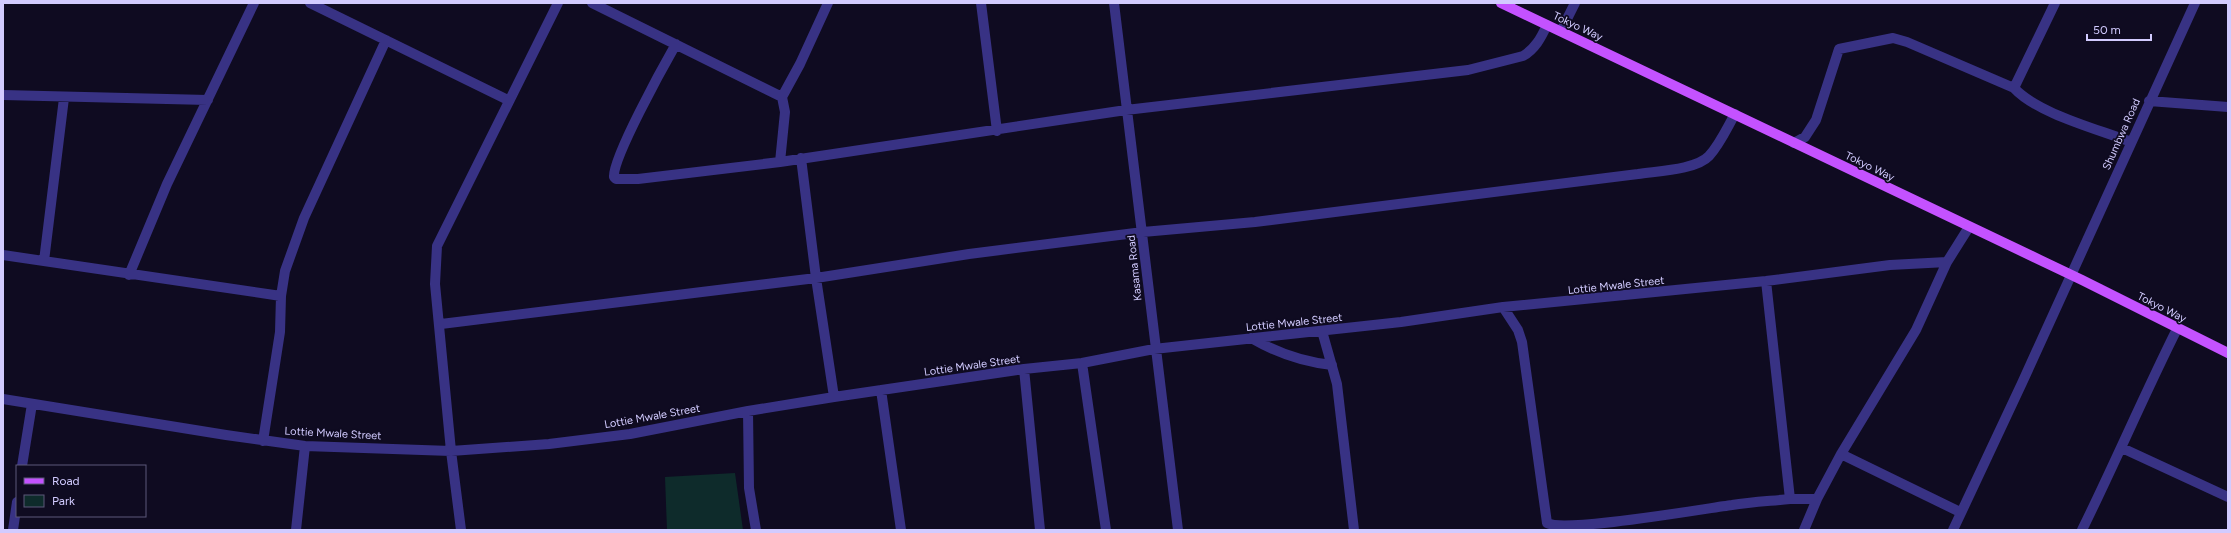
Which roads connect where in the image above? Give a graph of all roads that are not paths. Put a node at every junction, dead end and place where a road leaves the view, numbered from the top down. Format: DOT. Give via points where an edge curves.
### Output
graph roads {
  1 [pos="254,3"];
  2 [pos="310,3"];
  3 [pos="558,3"];
  4 [pos="592,3"];
  5 [pos="828,3"];
  6 [pos="981,3"];
  7 [pos="1114,3"];
  8 [pos="1500,3"];
  9 [pos="1574,3"];
  10 [pos="2054,3"];
  11 [pos="2195,3"];
  12 [pos="1547,25"];
  13 [pos="1561,31"];
  14 [pos="386,40"];
  15 [pos="676,44"];
  16 [pos="2014,88"];
  17 [pos="3,95"];
  18 [pos="782,97"];
  19 [pos="64,98"];
  20 [pos="208,100"];
  21 [pos="508,100"];
  22 [pos="2149,102"];
  23 [pos="2228,107"];
  24 [pos="1126,110"];
  25 [pos="1735,114"];
  26 [pos="997,131"];
  27 [pos="2131,142"];
  28 [pos="1794,143"];
  29 [pos="802,158"];
  30 [pos="780,162"];
  31 [pos="1968,227"];
  32 [pos="1143,232"];
  33 [pos="3,255"];
  34 [pos="44,261"];
  35 [pos="1947,262"];
  36 [pos="129,275"];
  37 [pos="2071,276"];
  38 [pos="816,278"];
  39 [pos="1766,281"];
  40 [pos="281,296"];
  41 [pos="1503,307"];
  42 [pos="441,324"];
  43 [pos="2177,329"];
  44 [pos="1322,331"];
  45 [pos="1251,338"];
  46 [pos="1154,349"];
  47 [pos="2228,353"];
  48 [pos="1082,363"];
  49 [pos="1332,365"];
  50 [pos="1024,369"];
  51 [pos="881,390"];
  52 [pos="834,397"];
  53 [pos="3,399"];
  54 [pos="32,404"];
  55 [pos="748,411"];
  56 [pos="263,441"];
  57 [pos="305,446"];
  58 [pos="2122,448"];
  59 [pos="451,451"];
  60 [pos="1841,454"];
  61 [pos="22,465"];
  62 [pos="2228,497"];
  63 [pos="1790,499"];
  64 [pos="1817,499"];
  65 [pos="16,509"];
  66 [pos="1960,512"];
  67 [pos="13,530"];
  68 [pos="296,530"];
  69 [pos="461,530"];
  70 [pos="756,530"];
  71 [pos="901,530"];
  72 [pos="1040,530"];
  73 [pos="1106,530"];
  74 [pos="1178,530"];
  75 [pos="1354,530"];
  76 [pos="1804,530"];
  77 [pos="1953,530"];
  78 [pos="2082,530"];
  1 -- 20 [label="street"];
  2 -- 14 [label="street"];
  3 -- 21 [label="street"];
  4 -- 15 [label="street"];
  5 -- 18 [label="street"];
  6 -- 26 [label="street"];
  7 -- 24 [label="street, Kasama Road"];
  8 -- 12 [label="main road, Tokyo Way"];
  9 -- 13 [label="street"];
  10 -- 16 [label="street"];
  11 -- 22 [label="street, Shumbwa Road"];
  12 -- 13 [label="main road, Tokyo Way"];
  12 -- 24 [label="street" via="1530,52 1523,56 1468,70"];
  13 -- 25 [label="main road, Tokyo Way"];
  14 -- 21 [label="street"];
  14 -- 40 [label="street" via="304,218 285,271"];
  15 -- 18 [label="street"];
  15 -- 30 [label="street" via="651,89 615,169 614,177 623,180 638,179"];
  16 -- 27 [label="street" via="2022,97 2056,114"];
  16 -- 28 [label="street" via="1893,38 1845,47 1836,53 1816,120 1805,137"];
  17 -- 19 [label="street"];
  18 -- 30 [label="street" via="785,112"];
  19 -- 20 [label="street"];
  19 -- 34 [label="street"];
  20 -- 36 [label="street" via="167,184"];
  21 -- 42 [label="street" via="437,246 435,284"];
  22 -- 23 [label="street"];
  22 -- 27 [label="street, Shumbwa Road"];
  24 -- 26 [label="street"];
  24 -- 32 [label="street, Kasama Road"];
  25 -- 28 [label="main road, Tokyo Way"];
  25 -- 32 [label="street" via="1708,157 1694,165 1255,222"];
  26 -- 29 [label="street"];
  27 -- 37 [label="street, Shumbwa Road"];
  28 -- 31 [label="main road, Tokyo Way"];
  29 -- 30 [label="street"];
  29 -- 38 [label="street"];
  31 -- 35 [label="street"];
  31 -- 37 [label="main road, Tokyo Way"];
  32 -- 38 [label="street" via="968,254"];
  32 -- 46 [label="street, Kasama Road"];
  33 -- 34 [label="street"];
  34 -- 36 [label="street"];
  35 -- 39 [label="street, Lottie Mwale Street" via="1890,265"];
  35 -- 60 [label="street" via="1916,330"];
  36 -- 40 [label="street"];
  37 -- 43 [label="main road, Tokyo Way"];
  37 -- 66 [label="street, Shumbwa Road"];
  38 -- 42 [label="street"];
  38 -- 52 [label="street"];
  39 -- 41 [label="street, Lottie Mwale Street"];
  39 -- 63 [label="street"];
  40 -- 56 [label="street" via="280,332"];
  41 -- 44 [label="street, Lottie Mwale Street"];
  41 -- 63 [label="street" via="1518,330 1522,342 1547,523 1560,526 1624,521"];
  42 -- 59 [label="street"];
  43 -- 47 [label="main road, Tokyo Way"];
  43 -- 58 [label="street" via="2146,390"];
  44 -- 45 [label="street, Lottie Mwale Street"];
  44 -- 49 [label="street"];
  45 -- 46 [label="street, Lottie Mwale Street"];
  45 -- 49 [label="street" via="1272,351 1310,363"];
  46 -- 48 [label="street, Lottie Mwale Street"];
  46 -- 74 [label="street, Kasama Road"];
  48 -- 50 [label="street, Lottie Mwale Street"];
  48 -- 73 [label="street"];
  49 -- 75 [label="street" via="1344,436"];
  50 -- 51 [label="street, Lottie Mwale Street"];
  50 -- 72 [label="street"];
  51 -- 52 [label="street, Lottie Mwale Street"];
  51 -- 71 [label="street"];
  52 -- 55 [label="street, Lottie Mwale Street"];
  53 -- 54 [label="street, Lottie Mwale Street"];
  54 -- 56 [label="street, Lottie Mwale Street"];
  54 -- 61 [label="street"];
  55 -- 59 [label="street, Lottie Mwale Street" via="630,434 549,444"];
  55 -- 70 [label="street" via="749,488"];
  56 -- 57 [label="street, Lottie Mwale Street"];
  57 -- 59 [label="street, Lottie Mwale Street"];
  57 -- 68 [label="street"];
  58 -- 62 [label="street"];
  58 -- 78 [label="street"];
  59 -- 69 [label="street"];
  60 -- 64 [label="street"];
  60 -- 66 [label="street"];
  63 -- 64 [label="street"];
  64 -- 76 [label="street"];
  65 -- 67 [label="street"];
  66 -- 77 [label="street, Shumbwa Road"];
}
